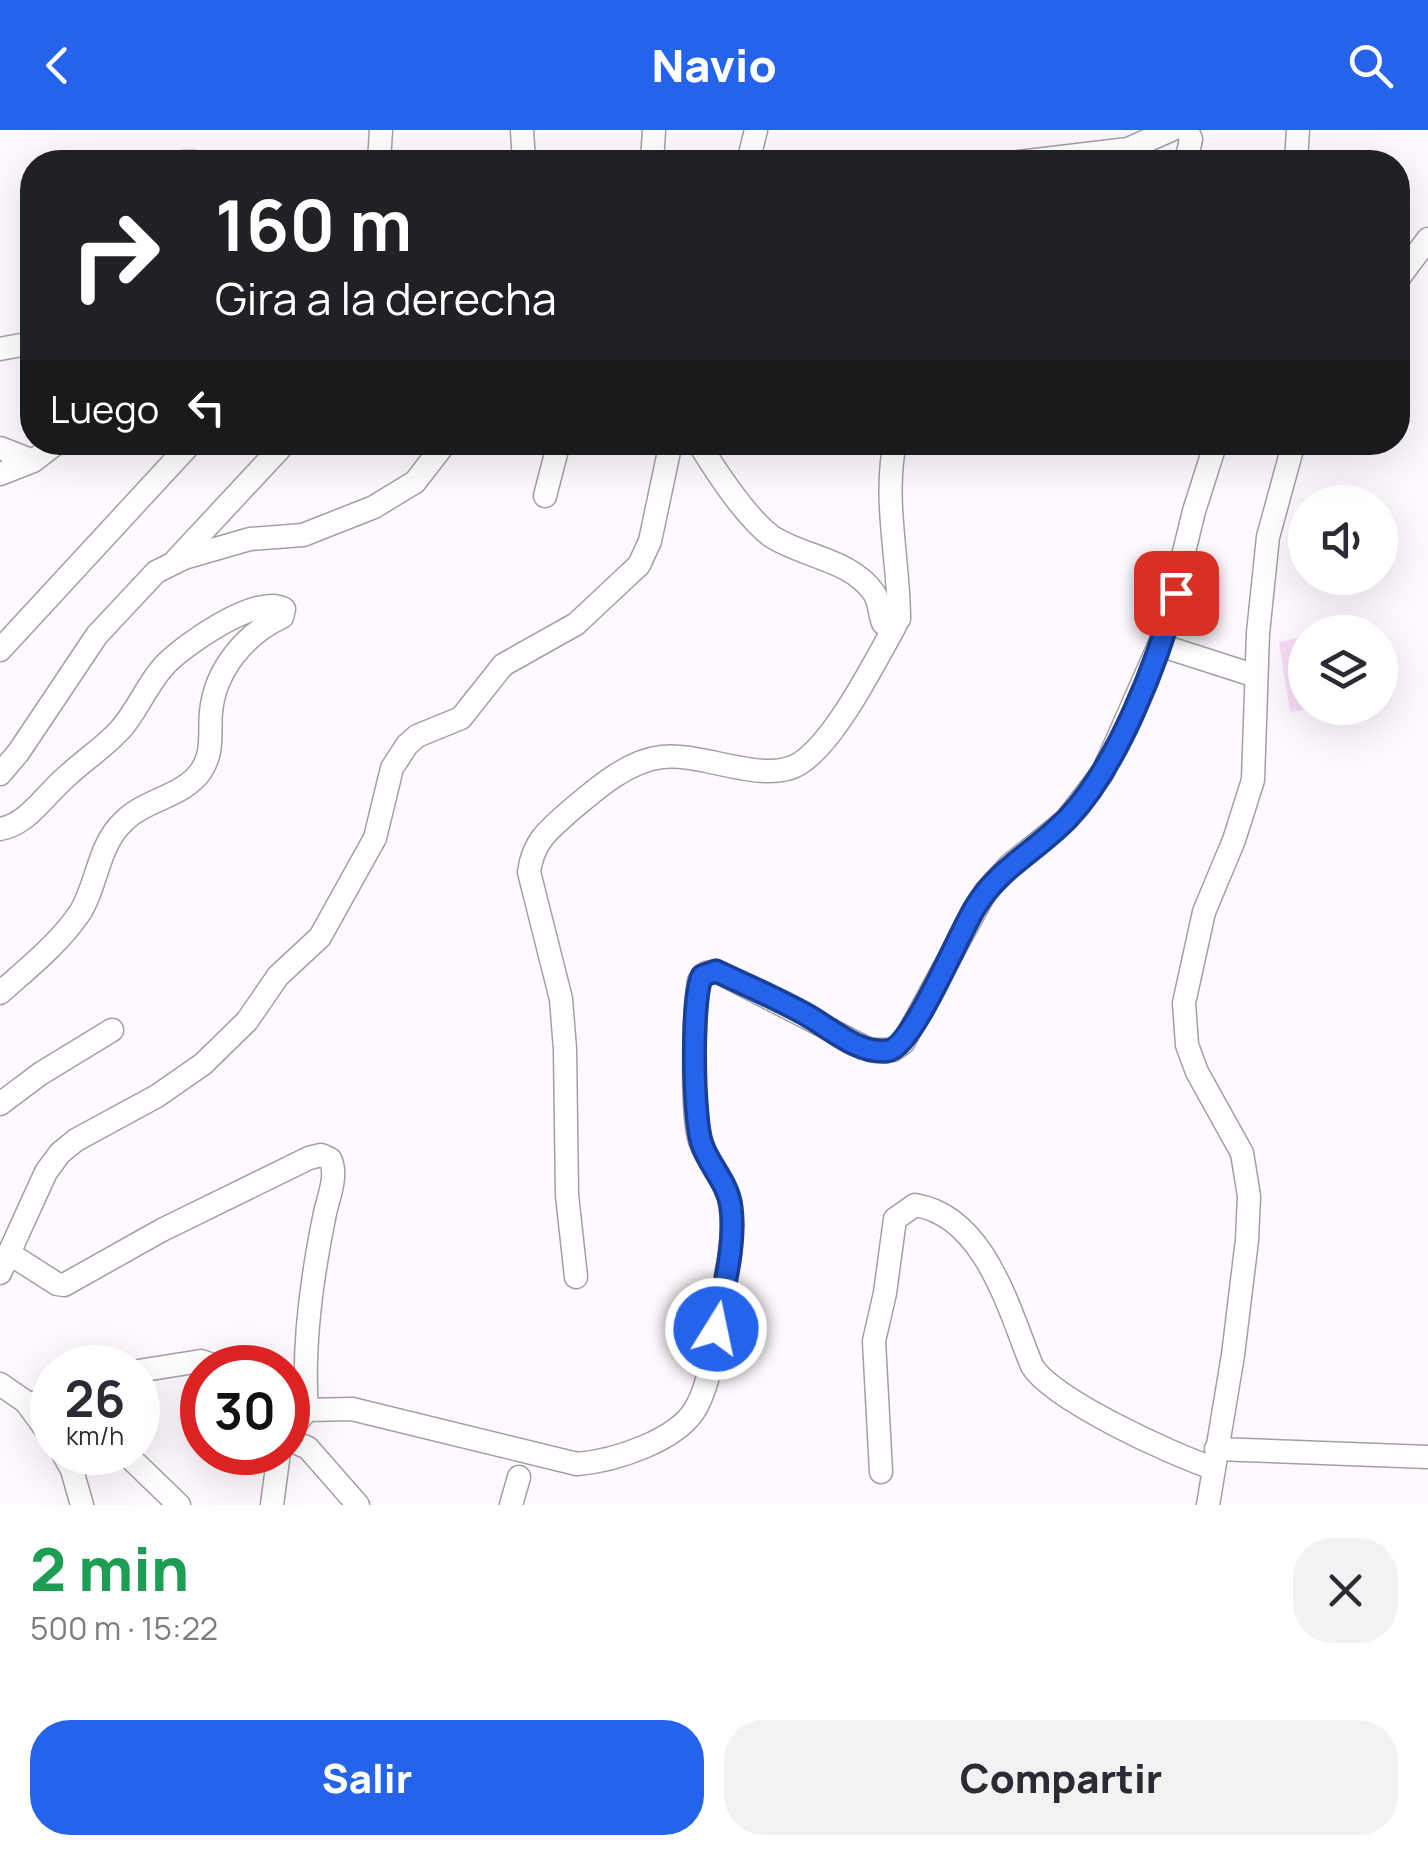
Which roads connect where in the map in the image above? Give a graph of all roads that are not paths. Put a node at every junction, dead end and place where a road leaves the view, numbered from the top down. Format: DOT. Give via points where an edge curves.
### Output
graph roads {
  1 [pos="1171,130"];
  2 [pos="1120,150"];
  3 [pos="1428,239"];
  4 [pos="1410,263"];
  5 [pos="0,448"];
  6 [pos="41,455"];
  7 [pos="180,455"];
  8 [pos="274,455"];
  9 [pos="436,455"];
  10 [pos="556,455"];
  11 [pos="668,455"];
  12 [pos="708,455"];
  13 [pos="894,455"];
  14 [pos="1212,455"];
  15 [pos="1290,455"];
  16 [pos="33,461"];
  17 [pos="0,474"];
  18 [pos="546,496"];
  19 [pos="174,563"];
  20 [pos="896,626"];
  21 [pos="0,650"];
  22 [pos="1172,650"];
  23 [pos="1256,676"];
  24 [pos="3,762"];
  25 [pos="0,829"];
  26 [pos="0,993"];
  27 [pos="112,1030"];
  28 [pos="0,1104"];
  29 [pos="5,1264"];
  30 [pos="576,1277"];
  31 [pos="308,1345"];
  32 [pos="0,1384"];
  33 [pos="30,1395"];
  34 [pos="310,1410"];
  35 [pos="310,1450"];
  36 [pos="1428,1457"];
  37 [pos="1214,1459"];
  38 [pos="881,1472"];
  39 [pos="73,1475"];
  40 [pos="148,1475"];
  41 [pos="276,1475"];
  42 [pos="519,1477"];
  43 [pos="82,1505"];
  44 [pos="179,1505"];
  45 [pos="272,1505"];
  46 [pos="358,1505"];
  47 [pos="511,1505"];
  48 [pos="1208,1505"];
  1 -- 2 [label="street"];
  3 -- 4 [label="street"];
  5 -- 16 [label="street"];
  6 -- 16 [label="street"];
  7 -- 21 [label="street"];
  8 -- 19 [label="street"];
  9 -- 19 [label="street" via="415,482 374,508 303,536 250,540"];
  10 -- 18 [label="street"];
  11 -- 29 [label="street" via="639,564 576,624 503,665 461,718 407,745 392,768 375,838 320,937 203,1064 60,1153"];
  12 -- 20 [label="street" via="763,529 867,586 884,625"];
  13 -- 20 [label="street"];
  14 -- 34 [label="street" via="1164,634 1103,772 1066,820 986,891 903,1043 886,1052 870,1050 716,971 700,980 696,1118 732,1218 712,1358 691,1416 645,1446 577,1464 352,1409"];
  15 -- 23 [label="street" via="1268,537"];
  16 -- 17 [label="street"];
  19 -- 24 [label="street" via="156,572 98,635"];
  20 -- 30 [label="street" via="831,731 802,762 756,770 662,757 628,768 540,836 531,853 529,872 561,999 566,1195"];
  22 -- 23 [label="street"];
  23 -- 37 [label="street" via="1253,780 1204,912 1184,1003 1186,1046 1242,1153 1249,1196 1233,1355"];
  25 -- 26 [label="street" via="26,816 118,732 182,650 255,608 284,609 222,674 211,710 212,744 200,772 123,821 80,912"];
  27 -- 28 [label="street"];
  29 -- 31 [label="street" via="64,1285 162,1230 321,1156 330,1159 333,1175 315,1261"];
  32 -- 33 [label="street"];
  35 -- 46 [label="street"];
  36 -- 37 [label="street"];
  37 -- 38 [label="street" via="1072,1402 1042,1380 986,1256 936,1210 915,1204 895,1219 874,1341"];
  37 -- 48 [label="street"];
  39 -- 43 [label="street"];
  40 -- 44 [label="street"];
  41 -- 45 [label="street"];
  42 -- 47 [label="street"];
}
